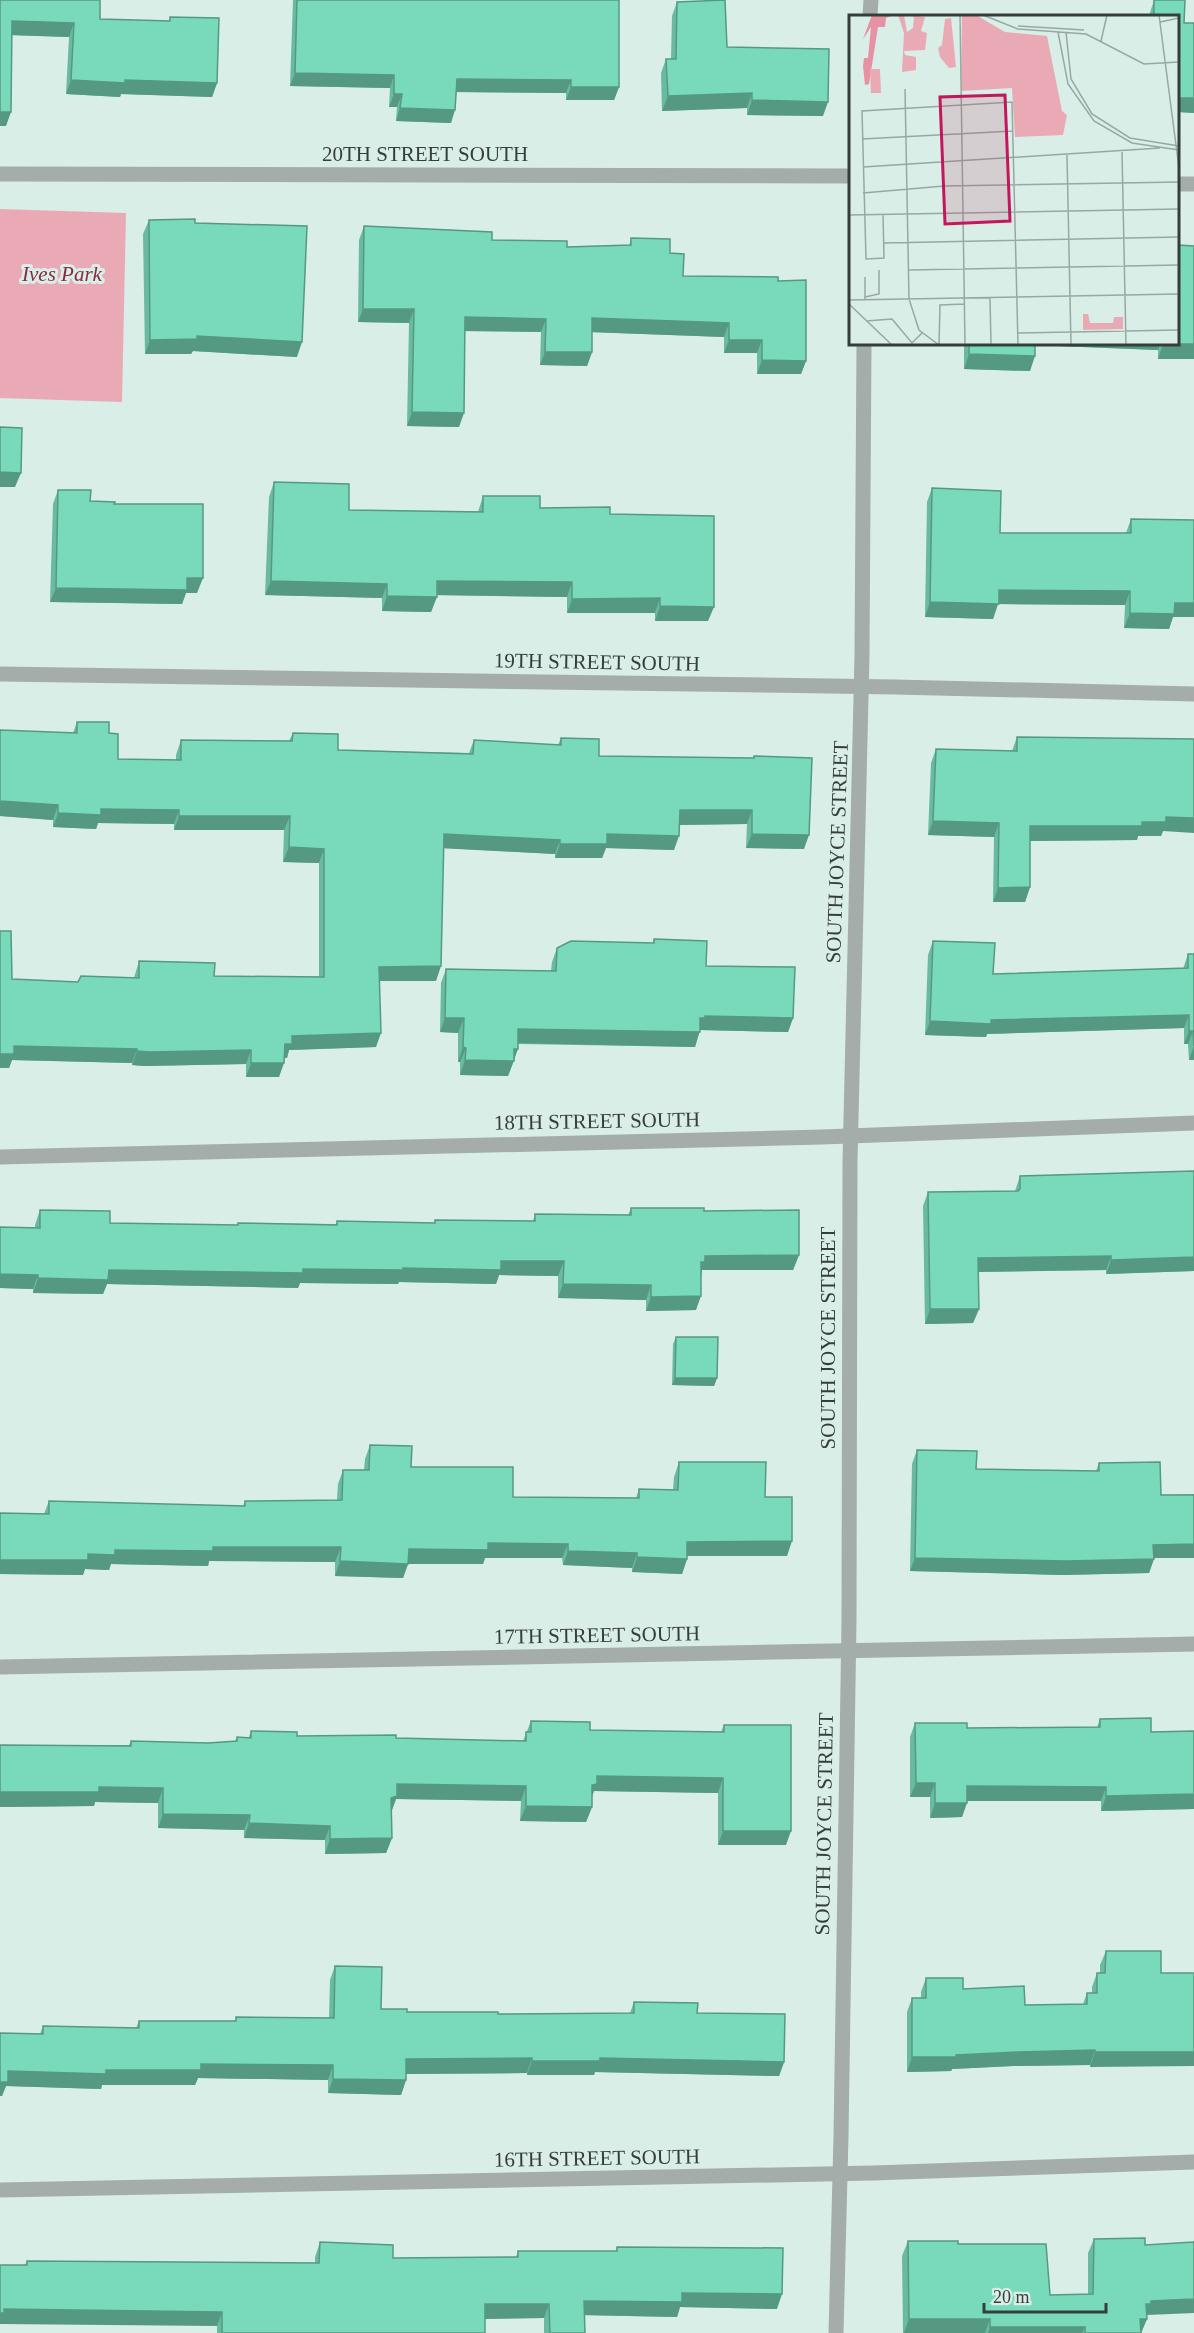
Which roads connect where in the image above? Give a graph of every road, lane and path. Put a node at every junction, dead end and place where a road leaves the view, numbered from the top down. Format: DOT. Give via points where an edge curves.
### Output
graph roads {
  1 [pos="871,0"];
  2 [pos="870,15"];
  3 [pos="0,174"];
  4 [pos="849,176"];
  5 [pos="864,345"];
  6 [pos="0,674"];
  7 [pos="862,687"];
  8 [pos="1194,694"];
  9 [pos="1194,1123"];
  10 [pos="850,1134"];
  11 [pos="0,1157"];
  12 [pos="1194,1644"];
  13 [pos="848,1651"];
  14 [pos="0,1667"];
  15 [pos="1194,2162"];
  16 [pos="840,2173"];
  17 [pos="0,2190"];
  18 [pos="836,2333"];
  1 -- 2 [label="street"];
  3 -- 4 [label="street, 20TH STREET SOUTH"];
  5 -- 7 [label="street, SOUTH JOYCE STREET"];
  6 -- 7 [label="street, 19TH STREET SOUTH"];
  7 -- 8 [label="street, 19TH STREET SOUTH"];
  7 -- 10 [label="street, SOUTH JOYCE STREET"];
  9 -- 10 [label="street, 18TH STREET SOUTH"];
  10 -- 11 [label="street, 18TH STREET SOUTH"];
  10 -- 13 [label="street, SOUTH JOYCE STREET"];
  12 -- 13 [label="street, 17TH STREET SOUTH"];
  13 -- 14 [label="street, 17TH STREET SOUTH"];
  13 -- 16 [label="street, SOUTH JOYCE STREET"];
  15 -- 16 [label="street, 16TH STREET SOUTH"];
  16 -- 17 [label="street, 16TH STREET SOUTH"];
  16 -- 18 [label="street, SOUTH JOYCE STREET"];
}
